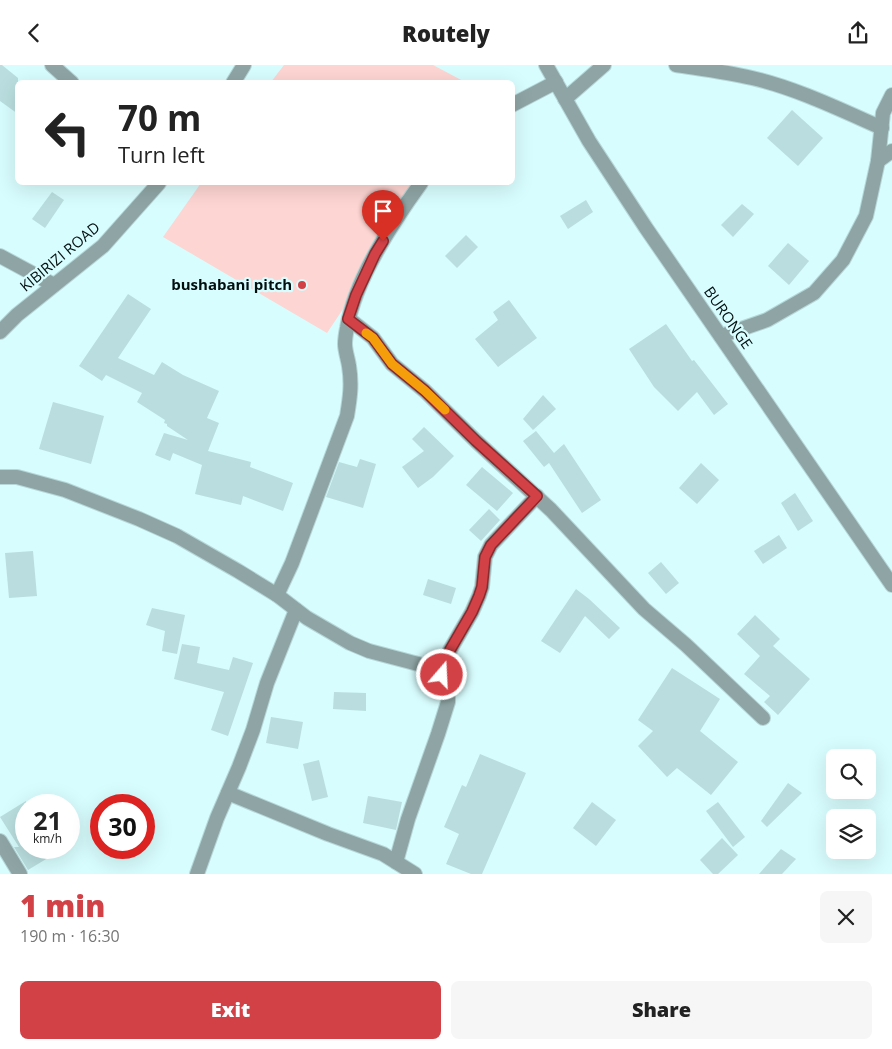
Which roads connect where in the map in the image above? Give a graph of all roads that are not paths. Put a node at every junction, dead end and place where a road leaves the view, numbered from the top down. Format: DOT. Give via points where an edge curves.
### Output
graph roads {
  1 [pos="52,65"];
  2 [pos="244,65"];
  3 [pos="546,65"];
  4 [pos="604,65"];
  5 [pos="676,65"];
  6 [pos="69,80"];
  7 [pos="235,80"];
  8 [pos="556,82"];
  9 [pos="892,95"];
  10 [pos="565,99"];
  11 [pos="515,103"];
  12 [pos="882,128"];
  13 [pos="892,151"];
  14 [pos="878,161"];
  15 [pos="157,185"];
  16 [pos="419,185"];
  17 [pos="0,256"];
  18 [pos="54,285"];
  19 [pos="348,319"];
  20 [pos="0,333"];
  21 [pos="721,336"];
  22 [pos="0,477"];
  23 [pos="537,496"];
  24 [pos="892,585"];
  25 [pos="277,595"];
  26 [pos="296,610"];
  27 [pos="442,675"];
  28 [pos="763,719"];
  29 [pos="228,793"];
  30 [pos="0,841"];
  31 [pos="396,862"];
  32 [pos="20,874"];
  33 [pos="197,874"];
  34 [pos="415,874"];
  1 -- 6 [label="street"];
  2 -- 7 [label="street"];
  3 -- 8 [label="street, BURONGE"];
  4 -- 10 [label="street"];
  5 -- 12 [label="street" via="770,83"];
  8 -- 10 [label="street, BURONGE"];
  8 -- 11 [label="street"];
  9 -- 12 [label="street" via="883,113"];
  10 -- 21 [label="street, BURONGE" via="635,212"];
  12 -- 14 [label="street"];
  13 -- 14 [label="street"];
  14 -- 21 [label="street" via="866,216 843,260 814,293 767,320"];
  15 -- 18 [label="street, KIBIRIZI ROAD" via="103,246"];
  16 -- 19 [label="street" via="375,254"];
  17 -- 18 [label="street"];
  18 -- 20 [label="street, KIBIRIZI ROAD"];
  19 -- 23 [label="street" via="373,338 392,364"];
  19 -- 25 [label="street" via="345,344 351,394 347,416"];
  21 -- 24 [label="street, BURONGE"];
  22 -- 25 [label="street" via="17,477 65,490 139,519 178,537"];
  23 -- 27 [label="street" via="491,545 485,557 479,596 450,650"];
  23 -- 28 [label="street" via="644,609"];
  25 -- 26 [label="street"];
  26 -- 27 [label="street" via="350,643 422,665"];
  26 -- 29 [label="street"];
  27 -- 31 [label="street" via="448,687 448,702"];
  29 -- 31 [label="street"];
  29 -- 33 [label="street"];
  30 -- 32 [label="street"];
  31 -- 34 [label="street"];
}
